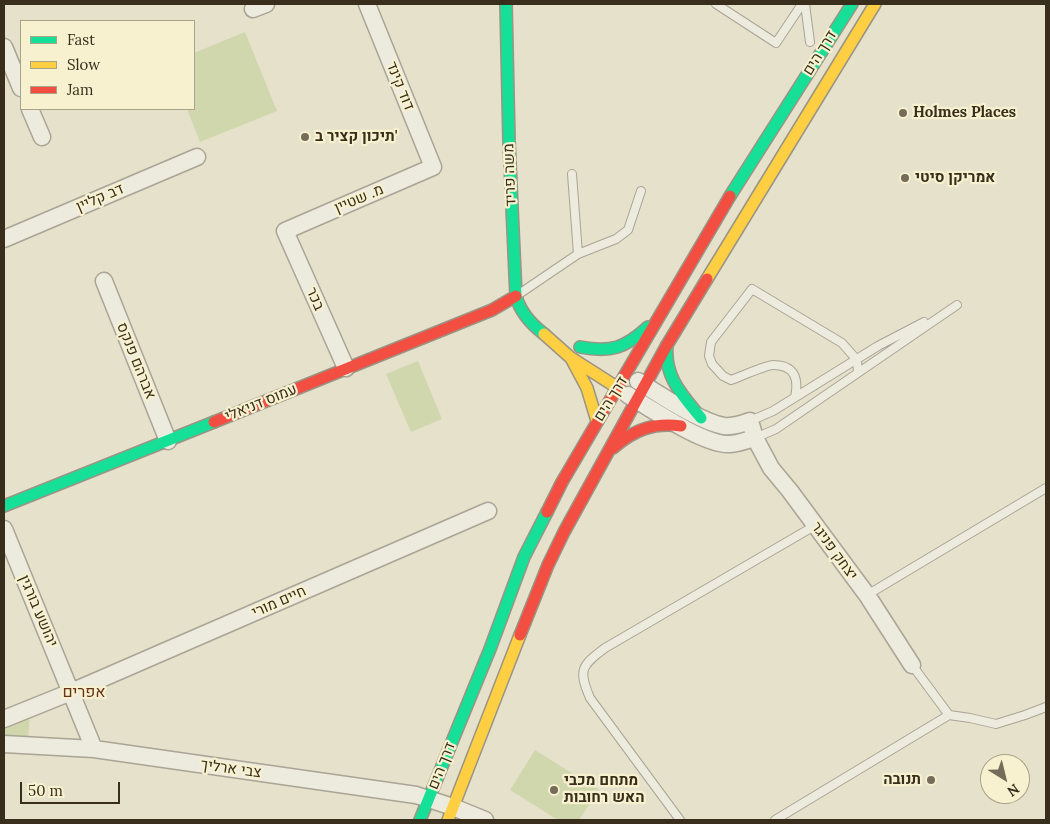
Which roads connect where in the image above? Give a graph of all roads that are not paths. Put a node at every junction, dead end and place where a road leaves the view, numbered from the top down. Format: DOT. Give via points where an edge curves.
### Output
graph roads {
  1 [pos="367,4"];
  2 [pos="506,4"];
  3 [pos="716,4"];
  4 [pos="804,4"];
  5 [pos="852,4"];
  6 [pos="874,4"];
  7 [pos="883,4"];
  8 [pos="820,27"];
  9 [pos="808,46"];
  10 [pos="4,47"];
  11 [pos="841,60"];
  12 [pos="20,86"];
  13 [pos="784,89"];
  14 [pos="30,110"];
  15 [pos="42,137"];
  16 [pos="197,157"];
  17 [pos="433,167"];
  18 [pos="572,174"];
  19 [pos="640,191"];
  20 [pos="729,197"];
  21 [pos="285,231"];
  22 [pos="4,238"];
  23 [pos="578,254"];
  24 [pos="104,281"];
  25 [pos="516,296"];
  26 [pos="492,310"];
  27 [pos="658,319"];
  28 [pos="532,326"];
  29 [pos="545,334"];
  30 [pos="667,345"];
  31 [pos="580,347"];
  32 [pos="572,358"];
  33 [pos="602,360"];
  34 [pos="857,360"];
  35 [pos="346,368"];
  36 [pos="622,372"];
  37 [pos="858,372"];
  38 [pos="645,385"];
  39 [pos="618,388"];
  40 [pos="795,398"];
  41 [pos="637,400"];
  42 [pos="701,418"];
  43 [pos="597,421"];
  44 [pos="750,421"];
  45 [pos="681,426"];
  46 [pos="755,438"];
  47 [pos="168,441"];
  48 [pos="607,453"];
  49 [pos="1046,488"];
  50 [pos="4,506"];
  51 [pos="488,511"];
  52 [pos="816,525"];
  53 [pos="4,529"];
  54 [pos="867,595"];
  55 [pos="912,665"];
  56 [pos="71,692"];
  57 [pos="1046,707"];
  58 [pos="949,715"];
  59 [pos="4,719"];
  60 [pos="4,744"];
  61 [pos="94,749"];
  62 [pos="429,799"];
  63 [pos="451,814"];
  64 [pos="420,820"];
  65 [pos="485,820"];
  66 [pos="680,820"];
  67 [pos="775,820"];
  1 -- 17 [label="street, דוד קינד"];
  2 -- 25 [label="main road, משה פריד"];
  3 -- 4 [label="lane" via="776,43"];
  4 -- 9 [label="lane"];
  5 -- 20 [label="main road, דרך הים"];
  6 -- 11 [label="main road, דרך הים"];
  7 -- 11 [label="main road"];
  8 -- 9 [label="main road"];
  10 -- 12 [label="street"];
  11 -- 30 [label="main road, דרך הים"];
  13 -- 20 [label="main road"];
  14 -- 15 [label="street"];
  16 -- 22 [label="street, דב קליין"];
  17 -- 21 [label="street, מ. שטיין"];
  18 -- 23 [label="lane"];
  19 -- 23 [label="lane" via="628,230 616,239"];
  20 -- 27 [label="main road, דרך הים"];
  21 -- 35 [label="street, בכר"];
  23 -- 25 [label="lane"];
  24 -- 47 [label="street, אברהם פנקס"];
  25 -- 26 [label="main road, עמוס דניאלי"];
  25 -- 28 [label="main road, משה פריד"];
  26 -- 28 [label="main road" via="520,317"];
  26 -- 35 [label="main road, עמוס דניאלי"];
  27 -- 31 [label="main road" via="634,341 622,347 603,351"];
  27 -- 36 [label="main road, דרך הים"];
  28 -- 29 [label="main road, משה פריד"];
  29 -- 31 [label="main road, משה פריד"];
  29 -- 32 [label="main road, משה פריד"];
  30 -- 38 [label="main road, דרך הים"];
  30 -- 42 [label="main road" via="666,361 671,376"];
  31 -- 33 [label="main road, משה פריד"];
  32 -- 39 [label="main road, משה פריד"];
  32 -- 43 [label="main road" via="586,380"];
  34 -- 37 [label="lane"];
  34 -- 37 [label="lane" via="957,305"];
  34 -- 40 [label="lane"];
  34 -- 40 [label="lane" via="842,343 752,289 711,342 709,356 712,364 722,376 732,380 773,365 786,368 795,374 798,384"];
  35 -- 47 [label="main road, עמוס דניאלי"];
  36 -- 38 [label="street"];
  36 -- 39 [label="main road, דרך הים"];
  37 -- 46 [label="lane" via="776,429"];
  38 -- 41 [label="main road, דרך הים"];
  38 -- 42 [label="street"];
  39 -- 41 [label="street"];
  39 -- 43 [label="main road, דרך הים"];
  40 -- 44 [label="lane"];
  41 -- 45 [label="street"];
  41 -- 48 [label="main road, דרך הים"];
  42 -- 44 [label="street" via="723,426"];
  43 -- 62 [label="main road, דרך הים" via="524,557"];
  44 -- 46 [label="street, יצחק פניגר"];
  45 -- 46 [label="street" via="721,443"];
  45 -- 48 [label="main road" via="664,424 637,430"];
  46 -- 52 [label="street, יצחק פניגר" via="772,468"];
  47 -- 50 [label="main road, עמוס דניאלי"];
  48 -- 63 [label="main road, דרך הים" via="548,565"];
  49 -- 54 [label="lane"];
  51 -- 56 [label="street, חיים מורי"];
  52 -- 54 [label="street, יצחק פניגר"];
  52 -- 66 [label="lane" via="605,648 589,660 583,671 583,682 590,698"];
  53 -- 56 [label="street, יהושע בורגין"];
  54 -- 55 [label="street, יצחק פניגר"];
  55 -- 58 [label="lane"];
  56 -- 59 [label="street, חיים מורי"];
  56 -- 61 [label="street"];
  57 -- 58 [label="lane" via="996,724"];
  58 -- 67 [label="lane"];
  60 -- 61 [label="street, צבי ארליך"];
  61 -- 62 [label="street, צבי ארליך"];
  62 -- 63 [label="street, צבי ארליך"];
  62 -- 64 [label="main road, דרך הים"];
  63 -- 65 [label="street, צבי ארליך"];
}
